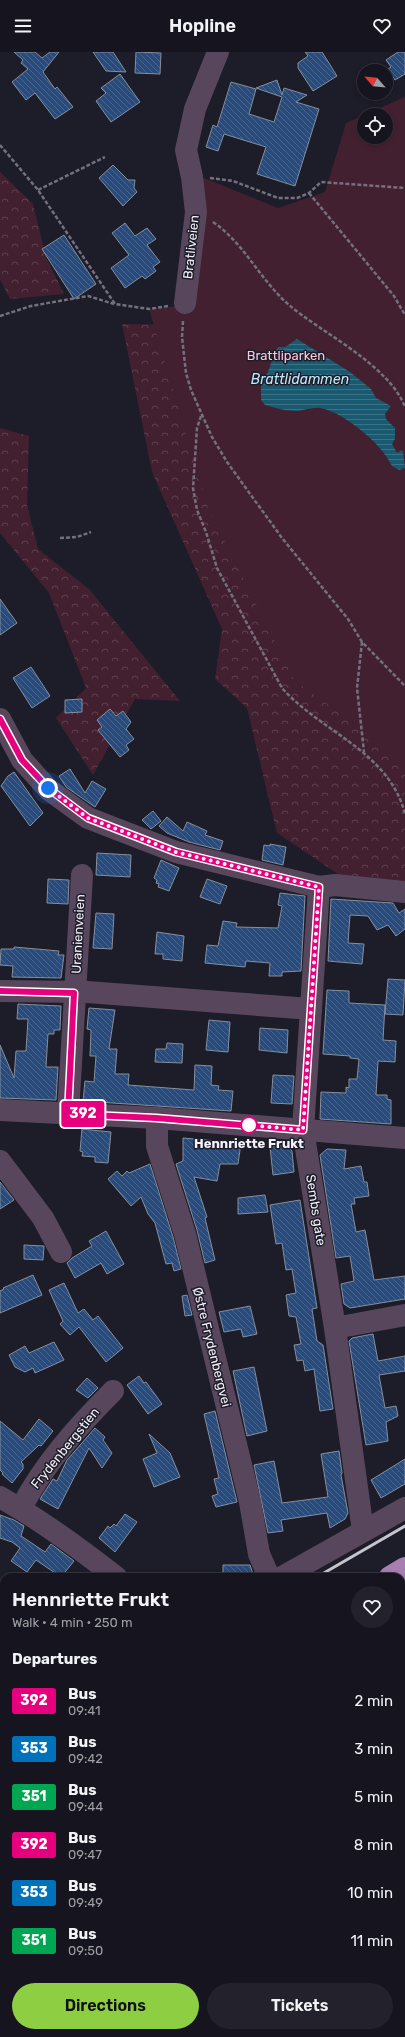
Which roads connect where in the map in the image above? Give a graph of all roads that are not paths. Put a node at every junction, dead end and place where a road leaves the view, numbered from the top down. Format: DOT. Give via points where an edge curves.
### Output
graph roads {
  1 [pos="218,52"];
  2 [pos="185,303"];
  3 [pos="0,719"];
  4 [pos="82,875"];
  5 [pos="319,887"];
  6 [pos="405,892"];
  7 [pos="0,991"];
  8 [pos="74,993"];
  9 [pos="311,1009"];
  10 [pos="0,1110"];
  11 [pos="68,1114"];
  12 [pos="156,1118"];
  13 [pos="303,1130"];
  14 [pos="405,1138"];
  15 [pos="0,1162"];
  16 [pos="61,1252"];
  17 [pos="405,1315"];
  18 [pos="335,1328"];
  19 [pos="113,1391"];
  20 [pos="0,1496"];
  21 [pos="21,1508"];
  22 [pos="405,1508"];
  23 [pos="363,1530"];
  24 [pos="111,1573"];
  25 [pos="267,1573"];
  26 [pos="289,1573"];
  1 -- 2 [label="street, Bratliveien" via="195,109 186,150 196,212"];
  3 -- 5 [label="street" via="22,760 43,783 88,818 176,852"];
  4 -- 8 [label="street, Uranienveien"];
  5 -- 6 [label="street"];
  5 -- 9 [label="street, Sembs gate"];
  7 -- 8 [label="street"];
  8 -- 9 [label="street"];
  8 -- 11 [label="street, Uranienveien"];
  9 -- 13 [label="street, Sembs gate"];
  10 -- 11 [label="street"];
  11 -- 12 [label="street"];
  12 -- 13 [label="street"];
  12 -- 25 [label="street, Østre Frydenbergvei" via="157,1146 185,1234 250,1502 259,1554"];
  13 -- 14 [label="street"];
  13 -- 18 [label="street, Sembs gate"];
  15 -- 16 [label="street" via="43,1218"];
  17 -- 18 [label="street"];
  18 -- 23 [label="street, Sembs gate"];
  19 -- 21 [label="street, Frydenbergstien" via="86,1418 52,1459 33,1485"];
  20 -- 21 [label="street"];
  21 -- 24 [label="street"];
  22 -- 23 [label="street"];
  23 -- 26 [label="street"];
}
